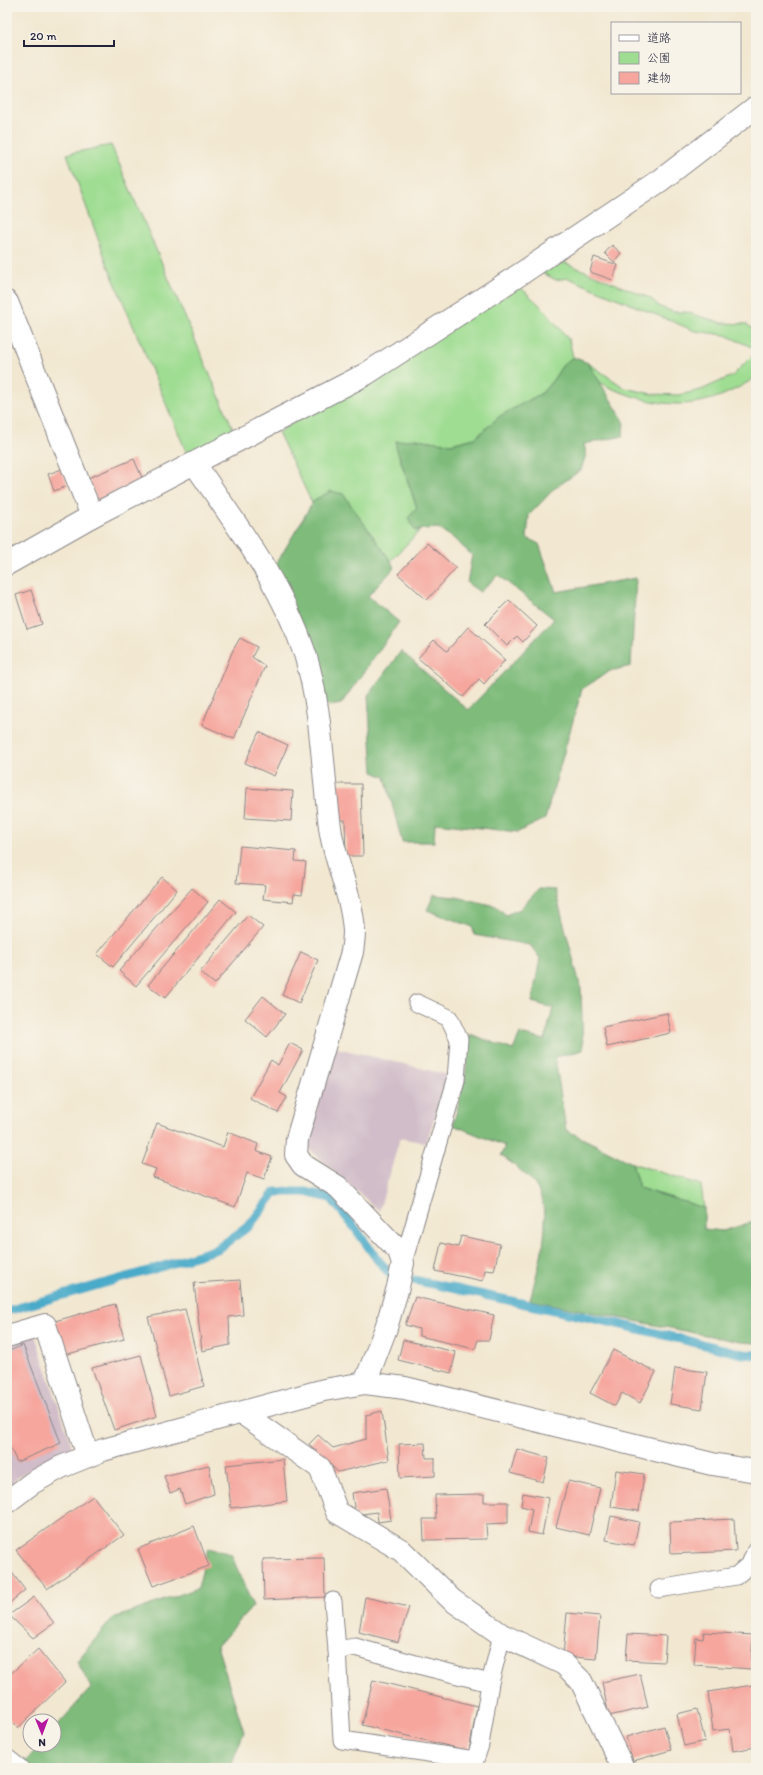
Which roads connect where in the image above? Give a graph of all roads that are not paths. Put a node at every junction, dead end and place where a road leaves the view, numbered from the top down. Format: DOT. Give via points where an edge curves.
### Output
graph roads {
  1 [pos="756,107"];
  2 [pos="7,302"];
  3 [pos="195,464"];
  4 [pos="92,516"];
  5 [pos="7,564"];
  6 [pos="417,1002"];
  7 [pos="403,1264"];
  8 [pos="7,1336"];
  9 [pos="365,1383"];
  10 [pos="242,1413"];
  11 [pos="88,1456"];
  12 [pos="756,1471"];
  13 [pos="7,1502"];
  14 [pos="756,1550"];
  15 [pos="659,1589"];
  16 [pos="333,1601"];
  17 [pos="502,1635"];
  18 [pos="337,1650"];
  19 [pos="490,1683"];
  20 [pos="7,1758"];
  21 [pos="20,1768"];
  22 [pos="623,1768"];
  1 -- 3 [label="street" via="661,180 366,374"];
  2 -- 4 [label="street"];
  3 -- 4 [label="street"];
  3 -- 7 [label="street" via="268,571 292,617 314,692 332,834 351,908 354,932 352,952 297,1139 296,1155 303,1165 338,1187 399,1251"];
  4 -- 5 [label="street"];
  6 -- 7 [label="lane" via="449,1018 459,1038 456,1080"];
  7 -- 9 [label="street" via="386,1328"];
  8 -- 11 [label="street" via="45,1325"];
  9 -- 10 [label="street" via="324,1390"];
  9 -- 12 [label="street" via="404,1388 712,1464"];
  10 -- 11 [label="street"];
  10 -- 17 [label="street" via="320,1468 337,1512 401,1550 452,1600"];
  11 -- 13 [label="street" via="32,1482"];
  14 -- 15 [label="lane" via="750,1564 736,1576"];
  16 -- 18 [label="lane"];
  17 -- 19 [label="lane"];
  17 -- 22 [label="street" via="564,1664 581,1681"];
  18 -- 19 [label="lane" via="355,1647"];
  18 -- 19 [label="lane" via="342,1740 475,1760 480,1745"];
  20 -- 21 [label="lane"];
}
